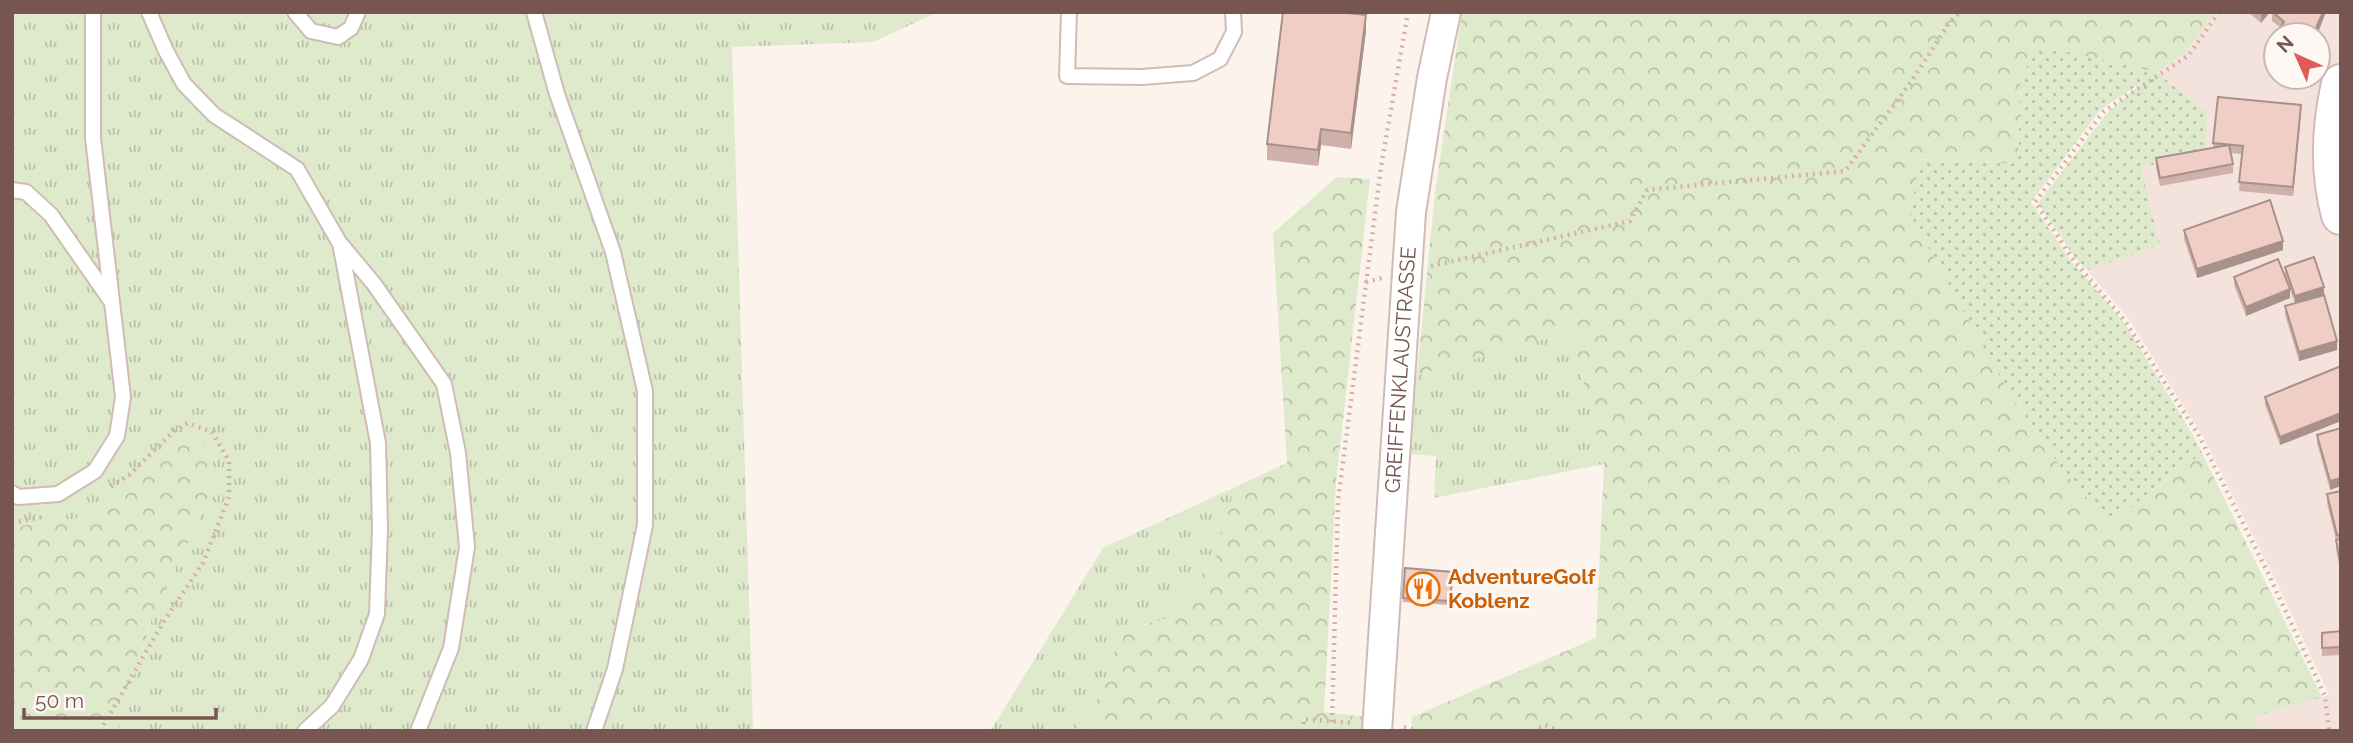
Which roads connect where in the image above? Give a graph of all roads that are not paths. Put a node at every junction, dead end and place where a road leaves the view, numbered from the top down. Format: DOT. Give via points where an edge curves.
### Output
graph roads {
  1 [pos="93,12"];
  2 [pos="149,12"];
  3 [pos="295,12"];
  4 [pos="358,12"];
  5 [pos="534,12"];
  6 [pos="1069,12"];
  7 [pos="1233,12"];
  8 [pos="1446,12"];
  9 [pos="2341,84"];
  10 [pos="12,190"];
  11 [pos="2341,215"];
  12 [pos="339,242"];
  13 [pos="113,304"];
  14 [pos="12,493"];
  15 [pos="305,731"];
  16 [pos="418,731"];
  17 [pos="594,731"];
  18 [pos="1377,731"];
  1 -- 13 [label="lane" via="93,138"];
  2 -- 12 [label="lane" via="184,84 214,114 297,169"];
  3 -- 4 [label="lane" via="311,31 338,37 351,28"];
  5 -- 17 [label="lane" via="557,94 613,252 645,391 645,525 615,669"];
  6 -- 7 [label="lane" via="1067,76 1142,77 1193,74 1220,59 1234,32"];
  8 -- 18 [label="street, GREIFFENKLAUSTRASSE" via="1413,199"];
  9 -- 11 [label="main road" via="2332,141"];
  10 -- 13 [label="lane" via="26,192 51,215"];
  12 -- 15 [label="lane" via="378,443 377,614 361,659 340,694"];
  12 -- 16 [label="lane" via="444,384 458,453 467,547 450,648"];
  13 -- 14 [label="lane" via="123,397 117,436 95,471 58,494 18,497"];
}
